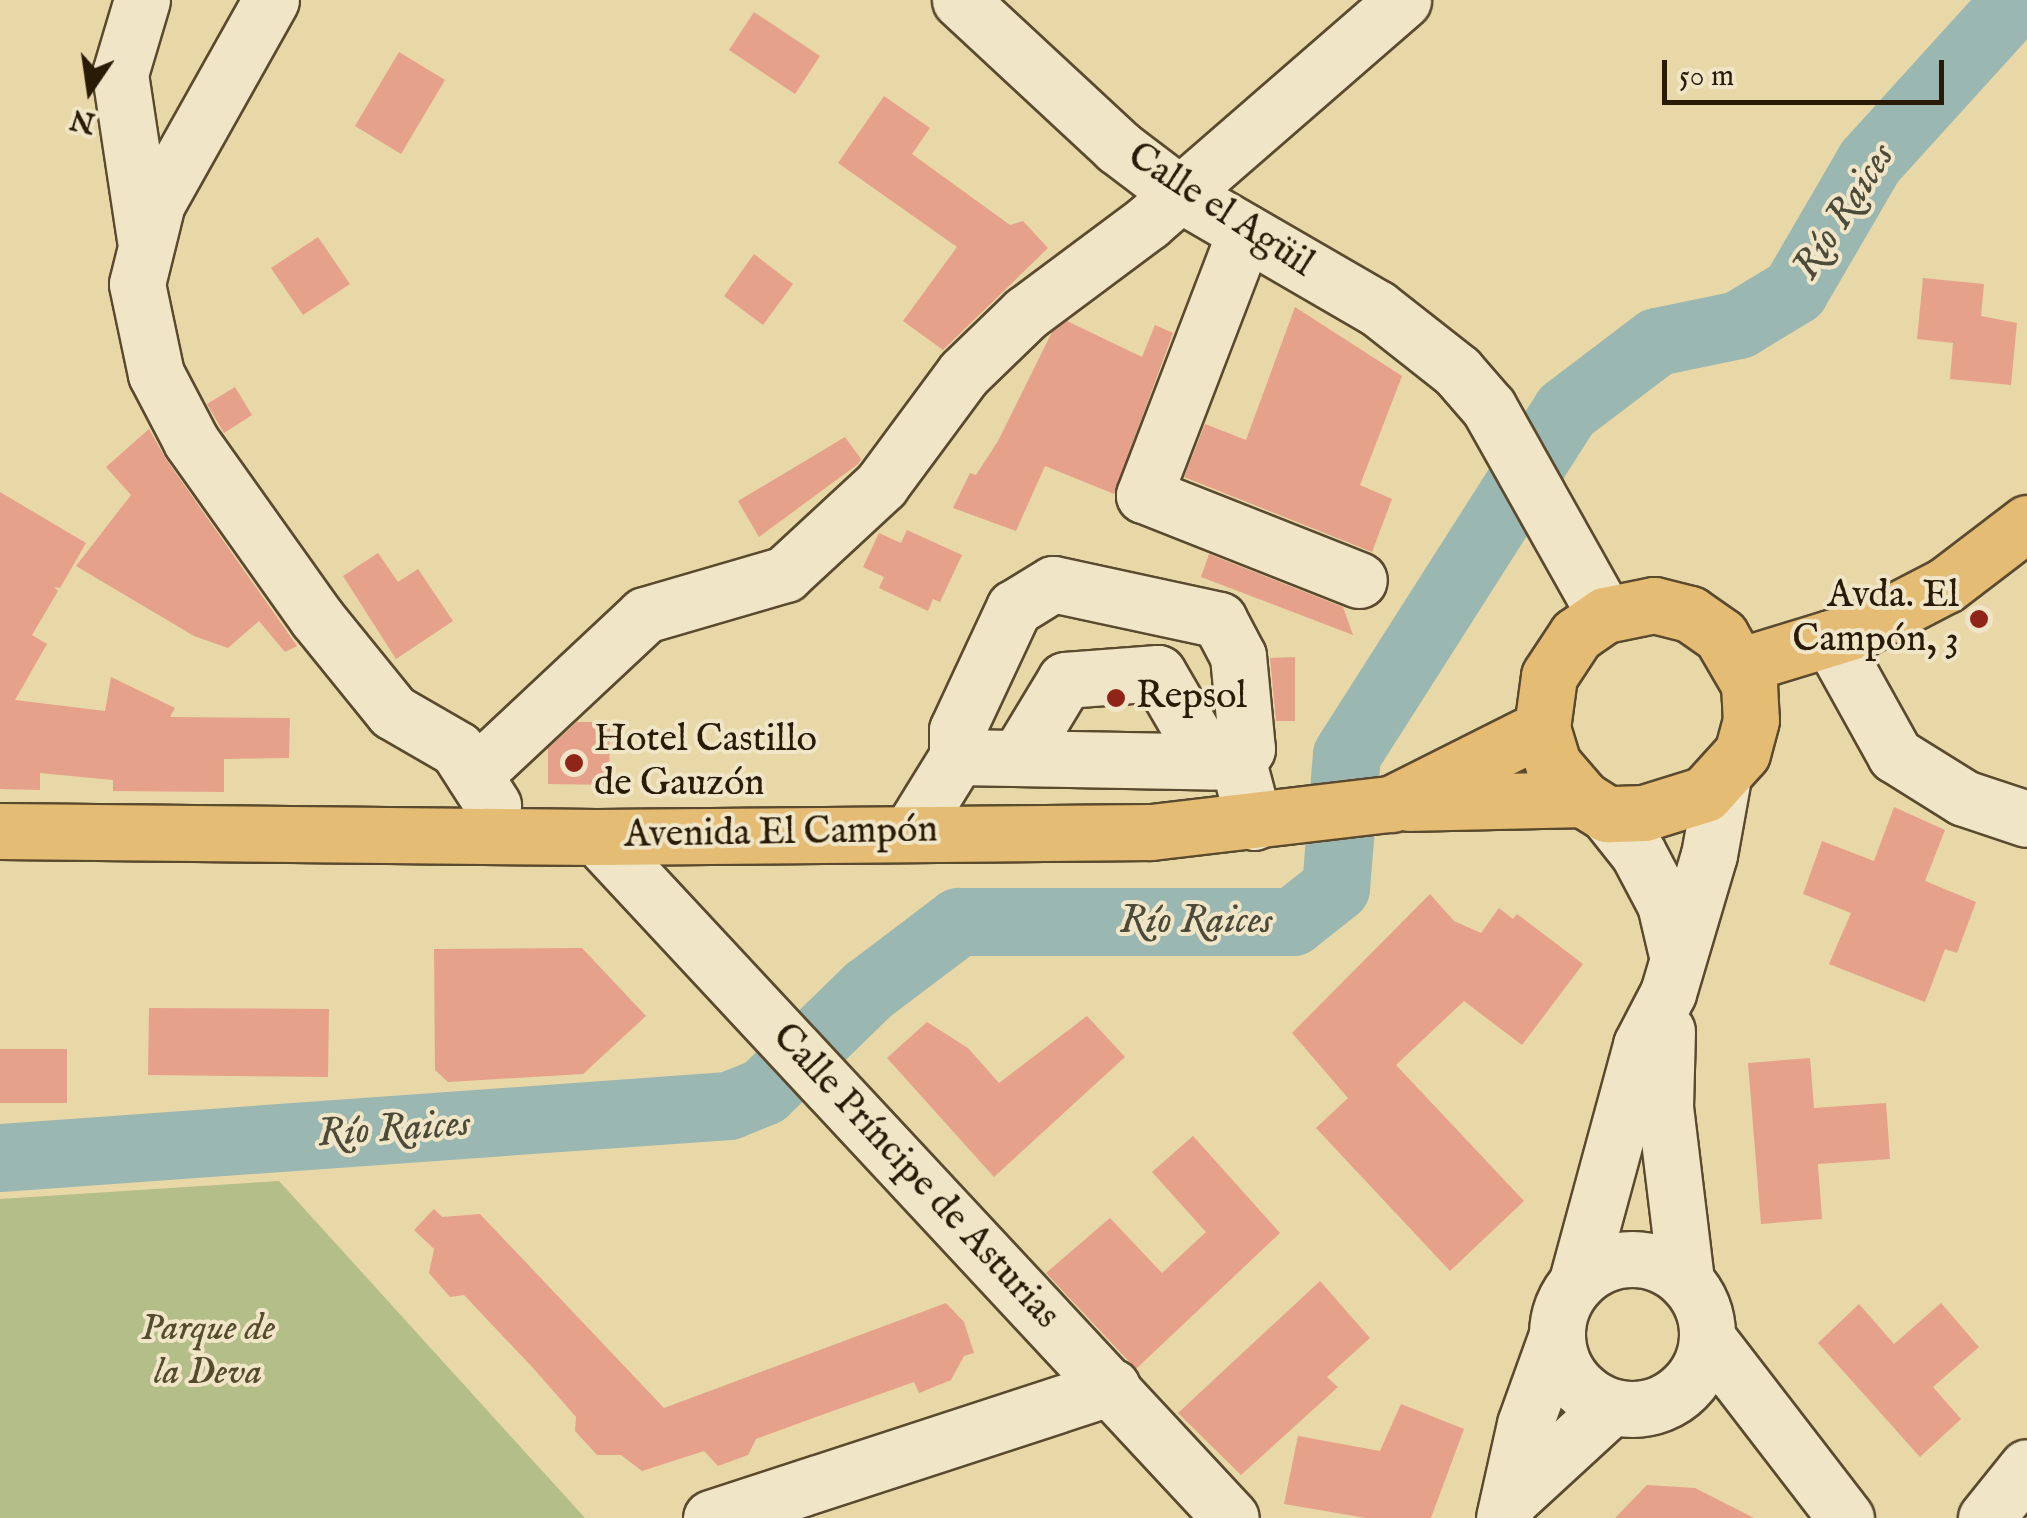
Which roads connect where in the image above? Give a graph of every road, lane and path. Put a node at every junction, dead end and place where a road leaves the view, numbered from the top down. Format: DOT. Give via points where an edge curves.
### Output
graph roads {
  1 [pos="142,0"];
  2 [pos="270,0"];
  3 [pos="960,0"];
  4 [pos="1403,0"];
  5 [pos="1180,194"];
  6 [pos="1245,232"];
  7 [pos="146,248"];
  8 [pos="2027,523"];
  9 [pos="1358,580"];
  10 [pos="1606,615"];
  11 [pos="1830,638"];
  12 [pos="1742,666"];
  13 [pos="1542,728"];
  14 [pos="956,757"];
  15 [pos="1018,758"];
  16 [pos="1224,761"];
  17 [pos="474,775"];
  18 [pos="1722,783"];
  19 [pos="1391,804"];
  20 [pos="1595,806"];
  21 [pos="2027,819"];
  22 [pos="1274,821"];
  23 [pos="912,830"];
  24 [pos="0,831"];
  25 [pos="501,836"];
  26 [pos="597,837"];
  27 [pos="1672,972"];
  28 [pos="1576,1281"];
  29 [pos="1686,1281"];
  30 [pos="1556,1338"];
  31 [pos="1708,1338"];
  32 [pos="1112,1387"];
  33 [pos="1637,1405"];
  34 [pos="1780,1441"];
  35 [pos="2027,1467"];
  36 [pos="777,1506"];
  37 [pos="1508,1509"];
  38 [pos="711,1518"];
  39 [pos="1231,1518"];
  40 [pos="1846,1518"];
  41 [pos="1986,1518"];
  1 -- 7 [label="street" via="120,74"];
  2 -- 7 [label="street" via="157,202"];
  3 -- 5 [label="street, Calle el Agüil" via="1118,146"];
  4 -- 5 [label="street"];
  5 -- 6 [label="street, Calle el Agüil"];
  5 -- 17 [label="street" via="1026,313 964,374 881,485 785,574 645,615"];
  6 -- 9 [label="street" via="1144,495"];
  6 -- 10 [label="street, Calle el Agüil" via="1376,308 1457,371 1489,408"];
  7 -- 17 [label="street" via="137,284 156,374 191,442 393,712 457,749"];
  8 -- 11 [label="main road" via="1946,585"];
  10 -- 12 [label="main road" via="1654,606 1690,614 1722,636"];
  10 -- 13 [label="main road" via="1576,635 1549,676"];
  11 -- 12 [label="main road"];
  11 -- 21 [label="street" via="1896,756 1964,798"];
  12 -- 18 [label="main road" via="1752,720 1742,753"];
  13 -- 19 [label="main road, Avenida El Campón"];
  13 -- 20 [label="main road" via="1553,764"];
  14 -- 15 [label="street"];
  14 -- 16 [label="street" via="957,730 1014,608 1054,584 1219,620 1238,656 1247,750"];
  14 -- 23 [label="street"];
  15 -- 16 [label="street"];
  15 -- 16 [label="street" via="1065,680 1158,673"];
  16 -- 22 [label="street"];
  17 -- 25 [label="street" via="493,804"];
  18 -- 20 [label="main road" via="1678,806"];
  18 -- 27 [label="street" via="1708,856"];
  19 -- 20 [label="main road"];
  19 -- 22 [label="main road, Avenida El Campón"];
  20 -- 27 [label="street" via="1638,852 1665,904"];
  22 -- 23 [label="main road, Avenida El Campón" via="1151,832"];
  23 -- 26 [label="main road, Avenida El Campón"];
  24 -- 25 [label="main road, Avenida El Campón"];
  25 -- 26 [label="main road, Avenida El Campón"];
  26 -- 32 [label="street, Calle Príncipe de Asturias"];
  27 -- 28 [label="street" via="1641,1044"];
  27 -- 29 [label="street" via="1665,1107"];
  28 -- 29 [label="street" via="1596,1266 1644,1259"];
  28 -- 30 [label="street" via="1561,1308"];
  29 -- 31 [label="street" via="1706,1318"];
  30 -- 33 [label="street" via="1567,1374"];
  30 -- 37 [label="street" via="1524,1424"];
  31 -- 33 [label="street" via="1694,1377"];
  31 -- 34 [label="street"];
  32 -- 36 [label="street"];
  32 -- 39 [label="street, Calle Príncipe de Asturias"];
  33 -- 34 [label="street" via="1702,1410"];
  33 -- 37 [label="street"];
  34 -- 40 [label="street"];
  35 -- 41 [label="street"];
  36 -- 38 [label="street"];
}
